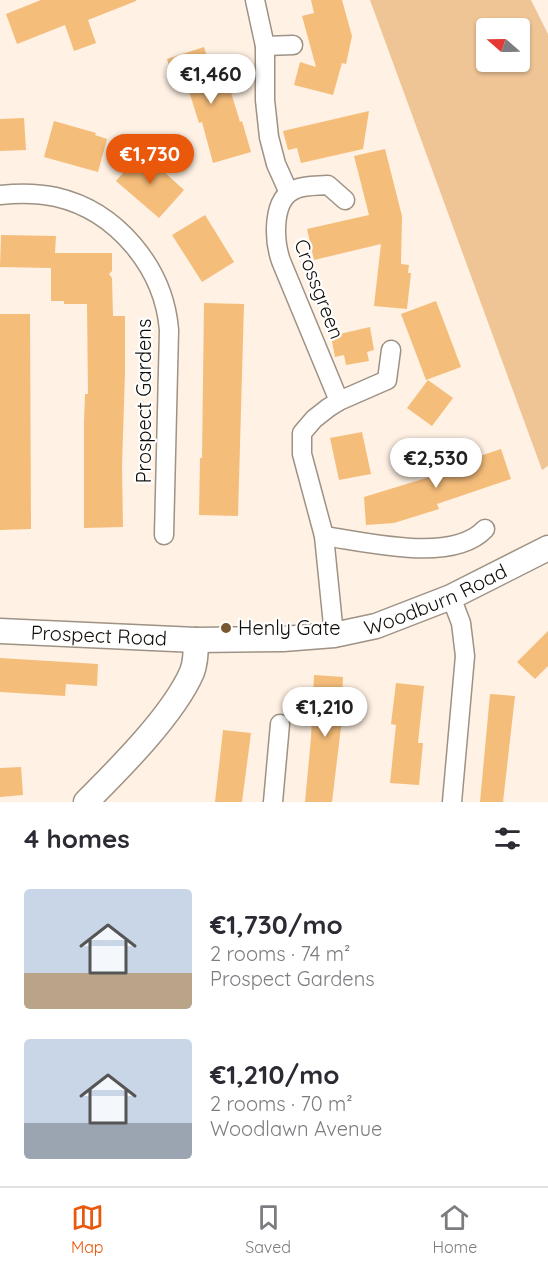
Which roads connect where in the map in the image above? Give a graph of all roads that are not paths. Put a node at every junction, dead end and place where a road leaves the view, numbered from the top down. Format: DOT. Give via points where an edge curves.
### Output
graph roads {
  1 [pos="255,0"];
  2 [pos="293,45"];
  3 [pos="265,46"];
  4 [pos="289,193"];
  5 [pos="0,195"];
  6 [pos="345,200"];
  7 [pos="392,350"];
  8 [pos="339,401"];
  9 [pos="485,529"];
  10 [pos="164,534"];
  11 [pos="324,536"];
  12 [pos="548,548"];
  13 [pos="451,597"];
  14 [pos="0,631"];
  15 [pos="334,635"];
  16 [pos="196,640"];
  17 [pos="280,724"];
  18 [pos="86,802"];
  19 [pos="273,802"];
  20 [pos="452,802"];
  1 -- 3 [label="street"];
  2 -- 3 [label="street"];
  3 -- 4 [label="street" via="269,136"];
  4 -- 6 [label="street" via="328,185"];
  4 -- 8 [label="street, Crossgreen" via="277,218 276,246"];
  5 -- 10 [label="street, Prospect Gardens" via="48,195 94,212 140,254 158,280 169,330"];
  7 -- 8 [label="street" via="387,380"];
  8 -- 11 [label="street" via="318,415 302,433 302,454"];
  9 -- 11 [label="street" via="476,538 460,544 425,548"];
  11 -- 15 [label="street"];
  12 -- 13 [label="street, Woodburn Road"];
  13 -- 15 [label="street, Woodburn Road" via="376,626"];
  13 -- 20 [label="street" via="461,623 465,656"];
  14 -- 16 [label="street, Prospect Road"];
  15 -- 16 [label="street, Woodburn Road"];
  16 -- 18 [label="street" via="192,672 173,702"];
  17 -- 19 [label="street"];
}
